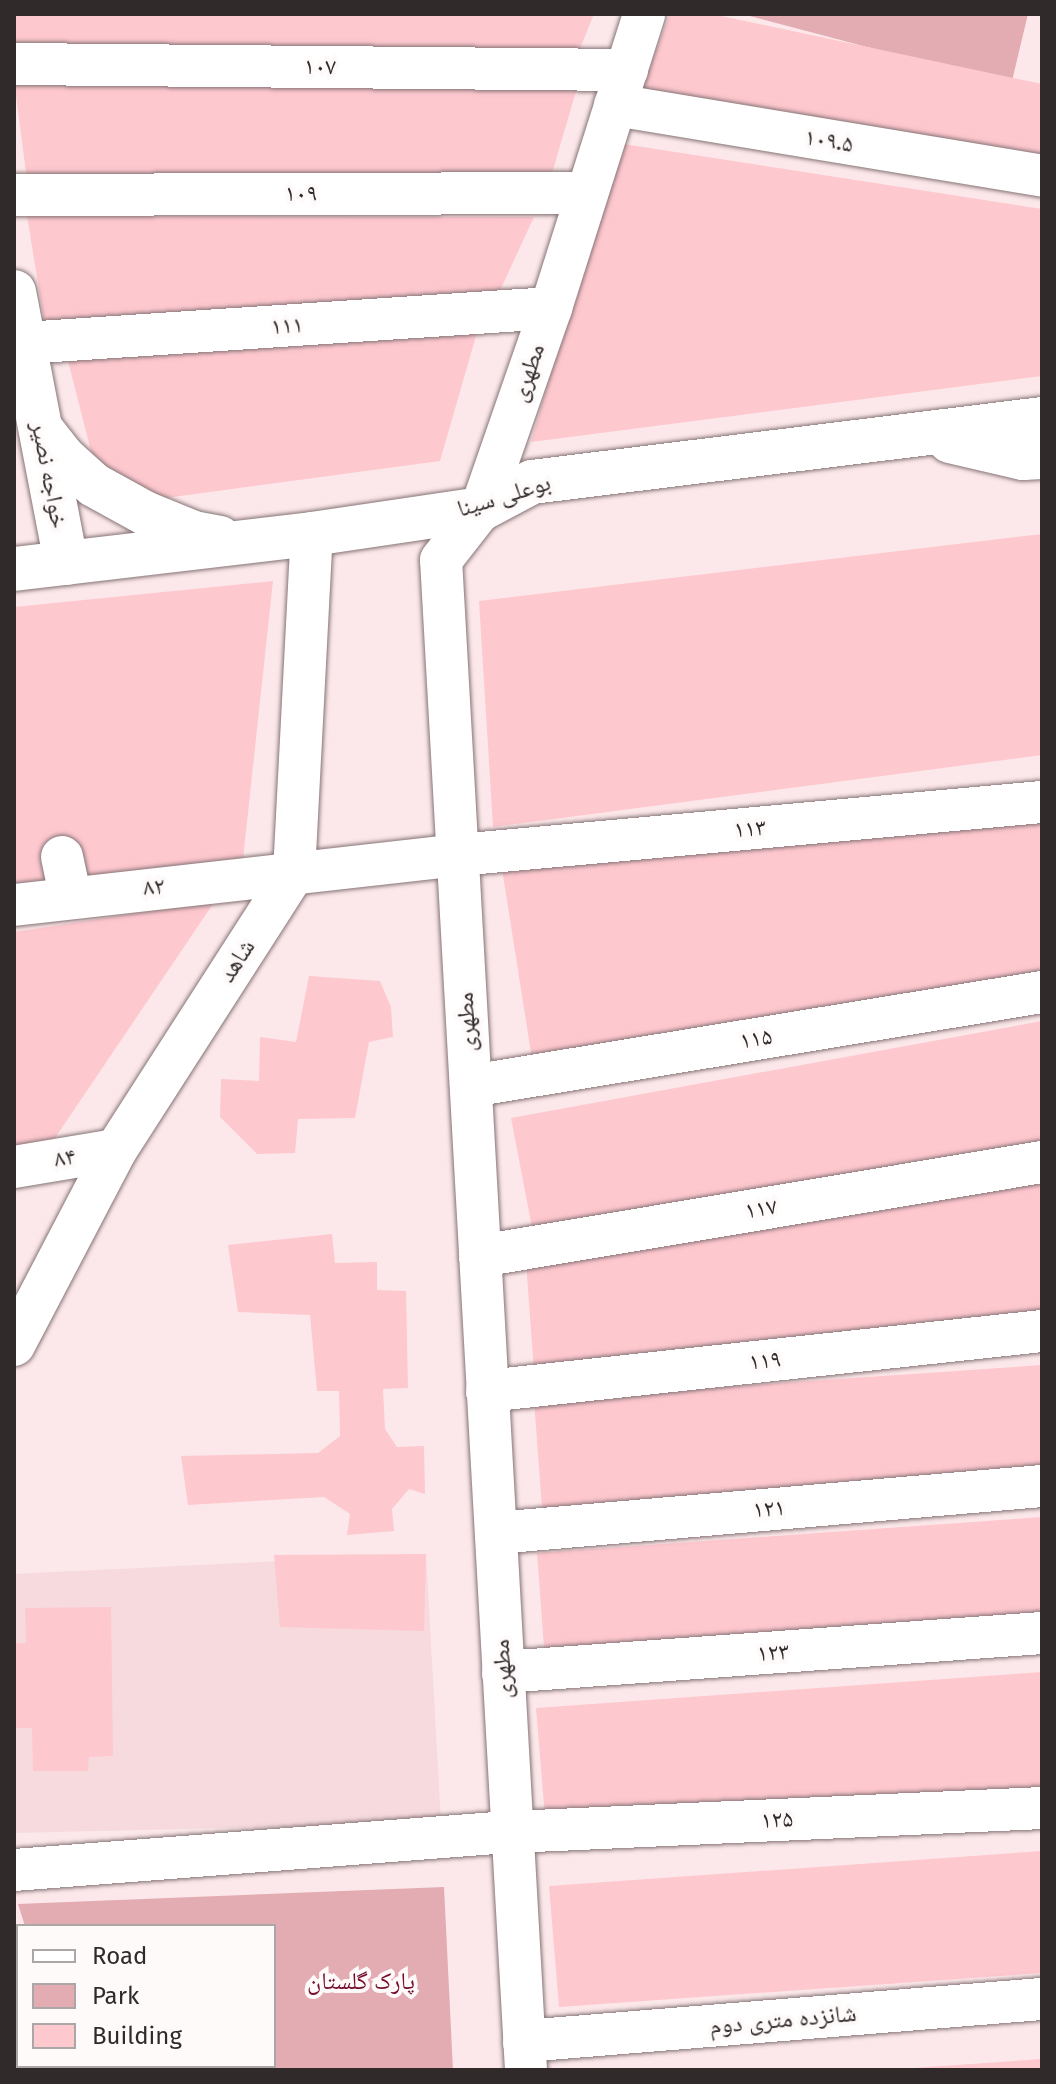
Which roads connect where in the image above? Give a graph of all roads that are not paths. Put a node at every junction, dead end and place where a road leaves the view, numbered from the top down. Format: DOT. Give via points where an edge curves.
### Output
graph roads {
  1 [pos="644,14"];
  2 [pos="14,64"];
  3 [pos="621,88"];
  4 [pos="1042,176"];
  5 [pos="587,193"];
  6 [pos="14,195"];
  7 [pos="14,292"];
  8 [pos="551,308"];
  9 [pos="24,343"];
  10 [pos="1042,419"];
  11 [pos="40,427"];
  12 [pos="920,434"];
  13 [pos="1042,457"];
  14 [pos="481,509"];
  15 [pos="312,534"];
  16 [pos="240,542"];
  17 [pos="66,563"];
  18 [pos="14,569"];
  19 [pos="1042,802"];
  20 [pos="458,855"];
  21 [pos="294,873"];
  22 [pos="14,905"];
  23 [pos="1042,992"];
  24 [pos="471,1086"];
  25 [pos="116,1150"];
  26 [pos="1042,1162"];
  27 [pos="14,1167"];
  28 [pos="480,1256"];
  29 [pos="1042,1331"];
  30 [pos="15,1340"];
  31 [pos="487,1391"];
  32 [pos="1042,1486"];
  33 [pos="496,1533"];
  34 [pos="1042,1633"];
  35 [pos="503,1672"];
  36 [pos="1042,1808"];
  37 [pos="512,1832"];
  38 [pos="14,1870"];
  39 [pos="1042,1999"];
  40 [pos="525,2055"];
  1 -- 3 [label="street, مطهری"];
  2 -- 3 [label="street, ۱۰۷"];
  3 -- 4 [label="street, ۱۰۹.۵"];
  3 -- 5 [label="street, مطهری"];
  5 -- 6 [label="street, ۱۰۹"];
  5 -- 8 [label="street, مطهری"];
  7 -- 9 [label="main road, خواجه نصیر"];
  8 -- 9 [label="street, ۱۱۱"];
  8 -- 14 [label="street, مطهری"];
  9 -- 11 [label="main road, خواجه نصیر"];
  10 -- 12 [label="main road, بوعلی سینا"];
  11 -- 16 [label="main road" via="94,485 182,528"];
  11 -- 17 [label="main road, خواجه نصیر"];
  12 -- 13 [label="main road" via="1023,458"];
  12 -- 14 [label="main road, بوعلی سینا" via="532,482"];
  14 -- 15 [label="main road, بوعلی سینا"];
  14 -- 20 [label="street, مطهری" via="441,560"];
  15 -- 16 [label="main road, بوعلی سینا"];
  15 -- 21 [label="street, شاهد"];
  16 -- 17 [label="main road, بوعلی سینا"];
  17 -- 18 [label="main road, بوعلی سینا"];
  19 -- 20 [label="street, ۱۱۳"];
  20 -- 21 [label="street, ۱۱۳"];
  20 -- 24 [label="street, مطهری"];
  21 -- 22 [label="street, ۸۲" via="66,876"];
  21 -- 25 [label="street, شاهد"];
  23 -- 24 [label="street, ۱۱۵"];
  24 -- 28 [label="street, مطهری"];
  25 -- 27 [label="street, ۸۴"];
  25 -- 30 [label="street, شاهد"];
  26 -- 28 [label="street, ۱۱۷"];
  28 -- 31 [label="street, مطهری"];
  29 -- 31 [label="street, ۱۱۹"];
  31 -- 33 [label="street, مطهری"];
  32 -- 33 [label="street, ۱۲۱"];
  33 -- 35 [label="street, مطهری"];
  34 -- 35 [label="street, ۱۲۳"];
  35 -- 37 [label="street, مطهری"];
  36 -- 37 [label="street, ۱۲۵"];
  37 -- 38 [label="street, ۱۲۵"];
  37 -- 40 [label="street, مطهری"];
  39 -- 40 [label="street, شانزده متری دوم"];
}
